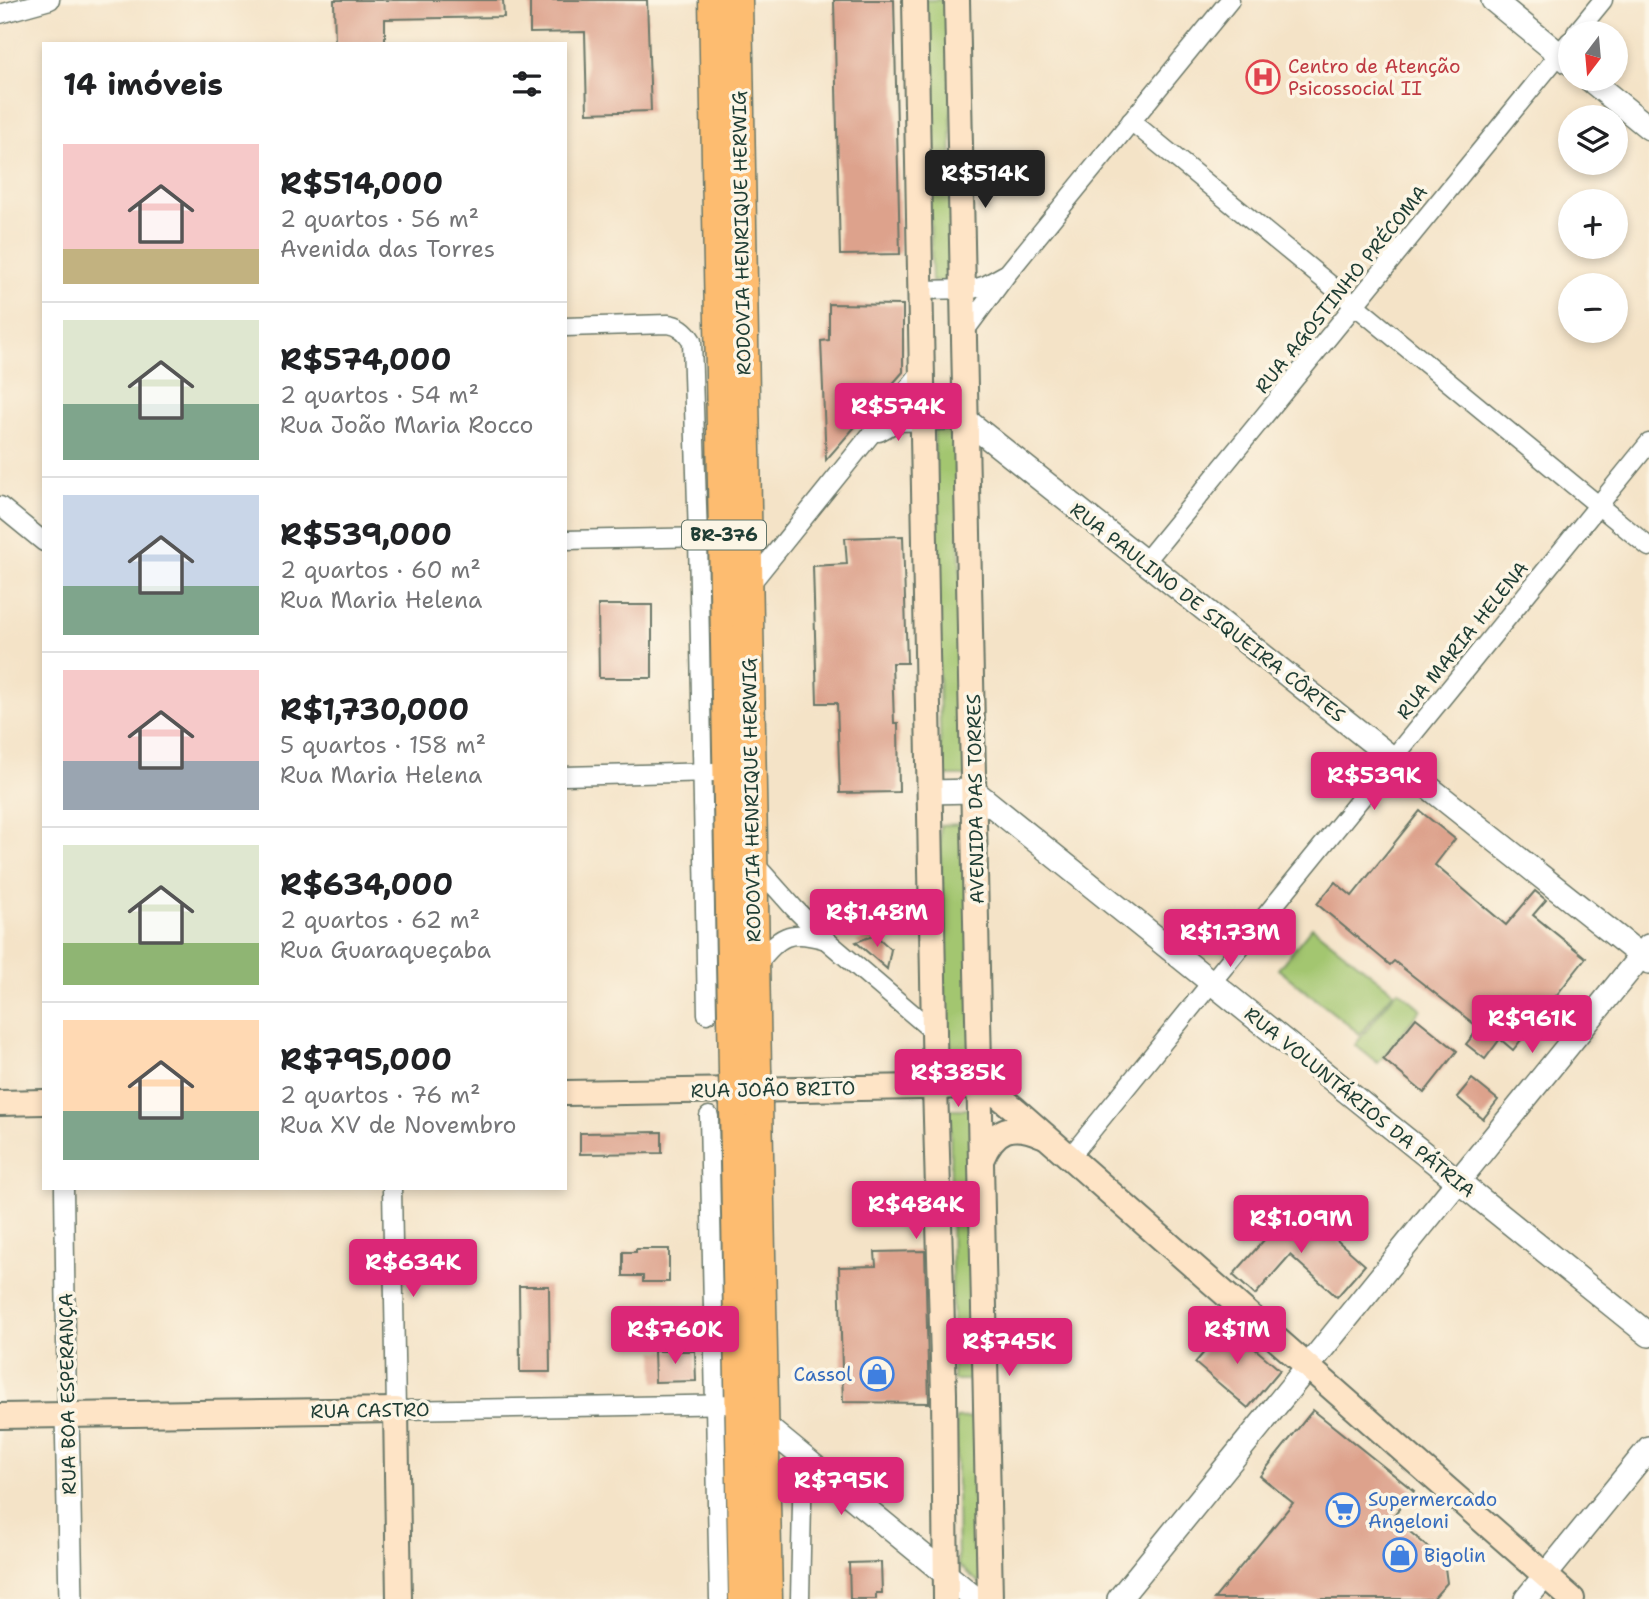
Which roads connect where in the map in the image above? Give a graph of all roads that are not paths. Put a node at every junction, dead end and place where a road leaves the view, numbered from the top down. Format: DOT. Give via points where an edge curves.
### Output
graph roads {
  1 [pos="50,0"];
  2 [pos="714,0"];
  3 [pos="737,0"];
  4 [pos="915,0"];
  5 [pos="957,0"];
  6 [pos="1230,0"];
  7 [pos="1493,0"];
  8 [pos="1603,0"];
  9 [pos="0,14"];
  10 [pos="1586,21"];
  11 [pos="1558,47"];
  12 [pos="1558,63"];
  13 [pos="1604,91"];
  14 [pos="1131,121"];
  15 [pos="1649,128"];
  16 [pos="1007,274"];
  17 [pos="920,290"];
  18 [pos="964,290"];
  19 [pos="1355,305"];
  20 [pos="567,327"];
  21 [pos="964,332"];
  22 [pos="922,372"];
  23 [pos="966,420"];
  24 [pos="922,421"];
  25 [pos="865,443"];
  26 [pos="1649,443"];
  27 [pos="1003,450"];
  28 [pos="968,471"];
  29 [pos="1598,505"];
  30 [pos="0,506"];
  31 [pos="711,538"];
  32 [pos="42,540"];
  33 [pos="567,540"];
  34 [pos="1649,547"];
  35 [pos="1145,562"];
  36 [pos="747,588"];
  37 [pos="1393,759"];
  38 [pos="716,772"];
  39 [pos="567,776"];
  40 [pos="974,791"];
  41 [pos="929,792"];
  42 [pos="752,860"];
  43 [pos="826,940"];
  44 [pos="1646,955"];
  45 [pos="754,967"];
  46 [pos="1212,982"];
  47 [pos="707,1014"];
  48 [pos="934,1032"];
  49 [pos="745,1070"];
  50 [pos="935,1086"];
  51 [pos="981,1086"];
  52 [pos="567,1093"];
  53 [pos="42,1102"];
  54 [pos="0,1103"];
  55 [pos="734,1109"];
  56 [pos="1046,1137"];
  57 [pos="1070,1157"];
  58 [pos="982,1158"];
  59 [pos="1458,1181"];
  60 [pos="64,1190"];
  61 [pos="391,1190"];
  62 [pos="1649,1335"];
  63 [pos="1308,1367"];
  64 [pos="986,1393"];
  65 [pos="944,1394"];
  66 [pos="728,1405"];
  67 [pos="396,1410"];
  68 [pos="68,1415"];
  69 [pos="0,1416"];
  70 [pos="764,1426"];
  71 [pos="1649,1448"];
  72 [pos="803,1456"];
  73 [pos="1545,1576"];
  74 [pos="946,1587"];
  75 [pos="71,1599"];
  76 [pos="399,1599"];
  77 [pos="719,1599"];
  78 [pos="744,1599"];
  79 [pos="767,1599"];
  80 [pos="800,1599"];
  81 [pos="976,1599"];
  82 [pos="990,1599"];
  83 [pos="1119,1599"];
  84 [pos="1526,1599"];
  85 [pos="1572,1599"];
  1 -- 9 [label="street"];
  2 -- 31 [label="highway, RODOVIA HENRIQUE HERWIG / BR-376"];
  3 -- 36 [label="highway, RODOVIA HENRIQUE HERWIG / BR-376"];
  4 -- 17 [label="main road"];
  5 -- 18 [label="main road, AVENIDA DAS TORRES"];
  6 -- 14 [label="street"];
  7 -- 11 [label="street"];
  8 -- 10 [label="street"];
  12 -- 19 [label="street, RUA AGOSTINHO PRÉCOMA"];
  13 -- 15 [label="street"];
  14 -- 16 [label="street"];
  14 -- 19 [label="street"];
  16 -- 18 [label="street"];
  16 -- 21 [label="street"];
  17 -- 18 [label="street"];
  17 -- 22 [label="main road"];
  18 -- 21 [label="main road, AVENIDA DAS TORRES"];
  19 -- 29 [label="street"];
  19 -- 35 [label="street, RUA AGOSTINHO PRÉCOMA"];
  20 -- 31 [label="street" via="676,325 692,341"];
  21 -- 23 [label="main road, AVENIDA DAS TORRES"];
  22 -- 24 [label="main road"];
  22 -- 25 [label="street"];
  23 -- 24 [label="street"];
  23 -- 27 [label="street, RUA PAULINO DE SIQUEIRA CÔRTES"];
  23 -- 28 [label="main road, AVENIDA DAS TORRES"];
  24 -- 25 [label="street" via="897,422"];
  24 -- 41 [label="main road"];
  25 -- 36 [label="street"];
  26 -- 29 [label="street, RUA MARIA HELENA"];
  27 -- 28 [label="street" via="985,450"];
  27 -- 35 [label="street, RUA PAULINO DE SIQUEIRA CÔRTES"];
  28 -- 40 [label="main road, AVENIDA DAS TORRES"];
  29 -- 34 [label="street"];
  29 -- 37 [label="street, RUA MARIA HELENA"];
  30 -- 32 [label="street"];
  31 -- 33 [label="street"];
  31 -- 38 [label="highway, RODOVIA HENRIQUE HERWIG / BR-376"];
  35 -- 37 [label="street, RUA PAULINO DE SIQUEIRA CÔRTES"];
  36 -- 42 [label="highway, RODOVIA HENRIQUE HERWIG / BR-376"];
  37 -- 44 [label="street, RUA PAULINO DE SIQUEIRA CÔRTES"];
  37 -- 46 [label="street, RUA MARIA HELENA"];
  38 -- 39 [label="street"];
  38 -- 47 [label="street"];
  38 -- 49 [label="highway, RODOVIA HENRIQUE HERWIG / BR-376"];
  40 -- 41 [label="street"];
  40 -- 46 [label="street, RUA VOLUNTÁRIOS DA PÁTRIA"];
  40 -- 51 [label="main road, AVENIDA DAS TORRES"];
  41 -- 48 [label="main road"];
  42 -- 43 [label="street"];
  42 -- 45 [label="highway, RODOVIA HENRIQUE HERWIG / BR-376"];
  43 -- 45 [label="street" via="807,934 783,938"];
  43 -- 48 [label="street"];
  44 -- 59 [label="street"];
  45 -- 49 [label="highway, RODOVIA HENRIQUE HERWIG / BR-376"];
  46 -- 57 [label="street, RUA MARIA HELENA"];
  46 -- 59 [label="street, RUA VOLUNTÁRIOS DA PÁTRIA"];
  48 -- 50 [label="main road"];
  49 -- 55 [label="highway, RODOVIA HENRIQUE HERWIG / BR-376, bridge"];
  50 -- 51 [label="main road, RUA JOÃO BRITO"];
  50 -- 52 [label="main road, RUA JOÃO BRITO"];
  50 -- 65 [label="main road"];
  51 -- 56 [label="main road"];
  51 -- 58 [label="main road, AVENIDA DAS TORRES"];
  53 -- 54 [label="main road"];
  55 -- 66 [label="highway, RODOVIA HENRIQUE HERWIG / BR-376"];
  55 -- 70 [label="highway, RODOVIA HENRIQUE HERWIG / BR-376"];
  56 -- 57 [label="main road"];
  56 -- 58 [label="main road" via="1027,1128 1004,1131"];
  57 -- 63 [label="main road"];
  58 -- 64 [label="main road, AVENIDA DAS TORRES"];
  59 -- 62 [label="street, RUA VOLUNTÁRIOS DA PÁTRIA"];
  59 -- 63 [label="street"];
  60 -- 68 [label="street, RUA BOA ESPERANÇA"];
  61 -- 67 [label="street"];
  63 -- 73 [label="main road"];
  63 -- 83 [label="street"];
  64 -- 65 [label="main road" via="965,1406"];
  64 -- 82 [label="main road, AVENIDA DAS TORRES"];
  65 -- 74 [label="main road"];
  66 -- 67 [label="street, RUA CASTRO"];
  66 -- 77 [label="street"];
  66 -- 78 [label="highway, RODOVIA HENRIQUE HERWIG / BR-376"];
  67 -- 68 [label="main road, RUA CASTRO"];
  67 -- 76 [label="main road"];
  68 -- 69 [label="main road, RUA CASTRO"];
  68 -- 75 [label="street, RUA BOA ESPERANÇA"];
  70 -- 72 [label="street"];
  70 -- 79 [label="highway, RODOVIA HENRIQUE HERWIG / BR-376"];
  71 -- 73 [label="street"];
  72 -- 74 [label="street"];
  72 -- 80 [label="street"];
  73 -- 84 [label="street"];
  73 -- 85 [label="main road"];
  74 -- 81 [label="street"];
}
